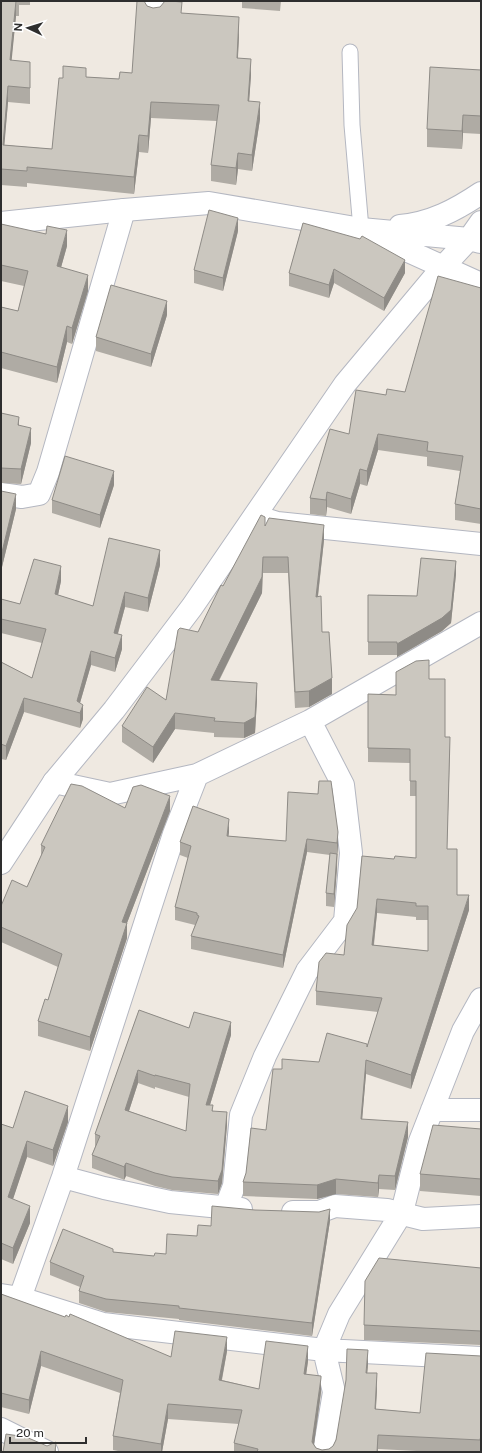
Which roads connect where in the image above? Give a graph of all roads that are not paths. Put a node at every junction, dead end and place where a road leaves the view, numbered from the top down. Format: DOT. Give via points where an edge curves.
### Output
graph roads {
  1 [pos="350,52"];
  2 [pos="481,193"];
  3 [pos="124,210"];
  4 [pos="1,223"];
  5 [pos="361,229"];
  6 [pos="477,235"];
  7 [pos="442,268"];
  8 [pos="481,284"];
  9 [pos="1,494"];
  10 [pos="255,516"];
  11 [pos="481,544"];
  12 [pos="481,623"];
  13 [pos="310,721"];
  14 [pos="197,775"];
  15 [pos="54,782"];
  16 [pos="1,863"];
  17 [pos="481,999"];
  18 [pos="472,1031"];
  19 [pos="432,1110"];
  20 [pos="481,1110"];
  21 [pos="63,1177"];
  22 [pos="226,1207"];
  23 [pos="402,1212"];
  24 [pos="481,1216"];
  25 [pos="11,1296"];
  26 [pos="324,1350"];
  27 [pos="481,1358"];
  28 [pos="1,1429"];
  29 [pos="47,1452"];
  30 [pos="324,1452"];
  1 -- 5 [label="lane" via="352,125"];
  2 -- 5 [label="street" via="459,208 433,220 411,225"];
  3 -- 4 [label="street"];
  3 -- 5 [label="street" via="209,203"];
  3 -- 9 [label="street" via="48,472 39,494 22,497"];
  5 -- 6 [label="street"];
  5 -- 7 [label="street"];
  6 -- 7 [label="street"];
  7 -- 8 [label="street"];
  7 -- 10 [label="street" via="345,384"];
  10 -- 11 [label="street" via="277,524"];
  10 -- 15 [label="street" via="188,613 114,710"];
  12 -- 13 [label="street"];
  13 -- 14 [label="street"];
  13 -- 22 [label="street" via="343,785 351,853 345,921 307,971 265,1056 241,1115 234,1186"];
  14 -- 15 [label="street" via="110,794"];
  14 -- 21 [label="street" via="169,849"];
  15 -- 16 [label="street"];
  17 -- 18 [label="street"];
  18 -- 19 [label="street"];
  19 -- 20 [label="street"];
  19 -- 23 [label="street" via="420,1141"];
  21 -- 22 [label="street" via="170,1202"];
  21 -- 25 [label="street"];
  22 -- 23 [label="street" via="319,1212 335,1206"];
  23 -- 24 [label="street" via="423,1219"];
  23 -- 26 [label="street" via="339,1314"];
  25 -- 26 [label="street" via="103,1324"];
  26 -- 27 [label="street"];
  26 -- 30 [label="street" via="334,1392"];
  28 -- 29 [label="street"];
}
